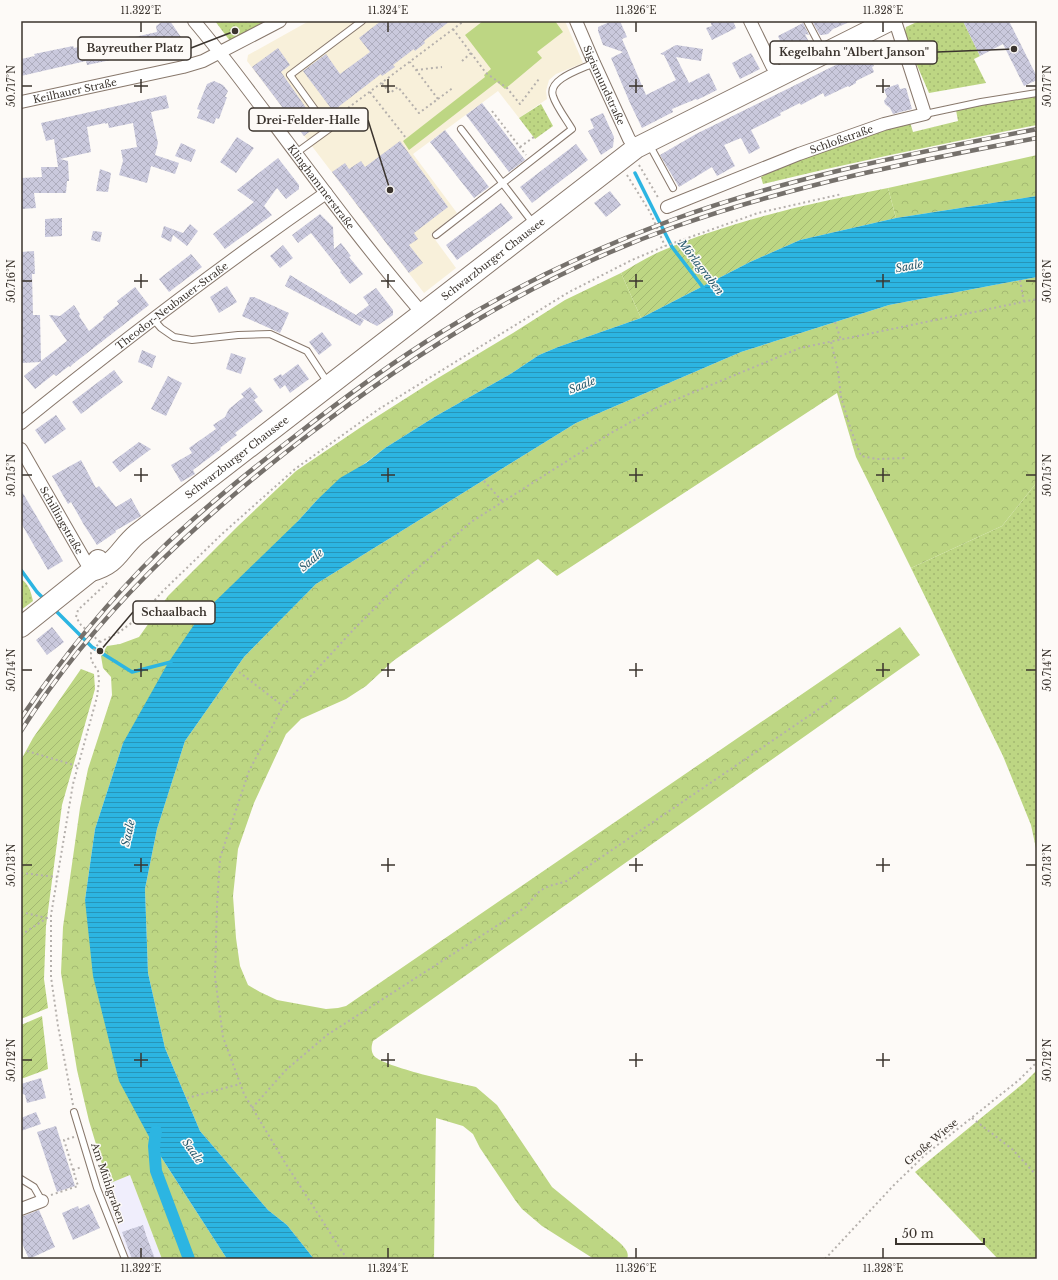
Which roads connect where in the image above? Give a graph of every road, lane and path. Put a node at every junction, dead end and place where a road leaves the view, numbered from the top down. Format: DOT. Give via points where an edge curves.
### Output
graph roads {
  1 [pos="194,21"];
  2 [pos="280,21"];
  3 [pos="362,21"];
  4 [pos="464,21"];
  5 [pos="576,21"];
  6 [pos="750,21"];
  7 [pos="807,21"];
  8 [pos="889,21"];
  9 [pos="895,21"];
  10 [pos="453,29"];
  11 [pos="221,52"];
  12 [pos="471,53"];
  13 [pos="824,53"];
  14 [pos="462,61"];
  15 [pos="410,62"];
  16 [pos="594,63"];
  17 [pos="442,67"];
  18 [pos="416,70"];
  19 [pos="779,75"];
  20 [pos="539,79"];
  21 [pos="382,83"];
  22 [pos="454,87"];
  23 [pos="370,92"];
  24 [pos="1037,93"];
  25 [pos="438,99"];
  26 [pos="21,102"];
  27 [pos="492,111"];
  28 [pos="925,114"];
  29 [pos="326,125"];
  30 [pos="461,129"];
  31 [pos="534,137"];
  32 [pos="406,138"];
  33 [pos="520,147"];
  34 [pos="640,151"];
  35 [pos="296,153"];
  36 [pos="531,161"];
  37 [pos="624,171"];
  38 [pos="503,183"];
  39 [pos="673,188"];
  40 [pos="326,193"];
  41 [pos="842,194"];
  42 [pos="667,207"];
  43 [pos="535,226"];
  44 [pos="436,235"];
  45 [pos="665,246"];
  46 [pos="1020,280"];
  47 [pos="1037,299"];
  48 [pos="1024,302"];
  49 [pos="422,313"];
  50 [pos="154,320"];
  51 [pos="835,322"];
  52 [pos="842,340"];
  53 [pos="831,342"];
  54 [pos="330,385"];
  55 [pos="21,423"];
  56 [pos="21,449"];
  57 [pos="906,458"];
  58 [pos="484,481"];
  59 [pos="503,502"];
  60 [pos="91,571"];
  61 [pos="111,579"];
  62 [pos="21,627"];
  63 [pos="100,642"];
  64 [pos="239,672"];
  65 [pos="838,696"];
  66 [pos="283,706"];
  67 [pos="27,751"];
  68 [pos="77,766"];
  69 [pos="21,873"];
  70 [pos="57,877"];
  71 [pos="21,912"];
  72 [pos="51,915"];
  73 [pos="47,918"];
  74 [pos="21,935"];
  75 [pos="1037,1062"];
  76 [pos="240,1084"];
  77 [pos="188,1098"];
  78 [pos="252,1108"];
  79 [pos="74,1112"];
  80 [pos="972,1118"];
  81 [pos="75,1137"];
  82 [pos="84,1167"];
  83 [pos="73,1170"];
  84 [pos="1037,1176"];
  85 [pos="21,1179"];
  86 [pos="42,1201"];
  87 [pos="21,1209"];
  88 [pos="124,1259"];
  89 [pos="347,1259"];
  90 [pos="825,1259"];
  1 -- 11 [label="street, Klinghammerstraße"];
  2 -- 11 [label="street, Keilhauer Straße"];
  3 -- 29 [label="lane" via="290,75"];
  4 -- 10 [label="path"];
  5 -- 16 [label="street, Sigismundstraße"];
  6 -- 19 [label="street"];
  7 -- 13 [label="lane"];
  8 -- 13 [label="main road, Schwarzburger Chaussee"];
  9 -- 28 [label="street"];
  10 -- 12 [label="path"];
  10 -- 15 [label="path"];
  11 -- 26 [label="street, Keilhauer Straße" via="183,67"];
  11 -- 35 [label="street, Klinghammerstraße"];
  12 -- 14 [label="path"];
  12 -- 20 [label="path" via="486,73 507,88 520,104"];
  13 -- 19 [label="main road, Schwarzburger Chaussee"];
  15 -- 18 [label="path"];
  15 -- 21 [label="path"];
  16 -- 34 [label="street, Sigismundstraße" via="629,139"];
  16 -- 36 [label="lane" via="557,81 553,87 552,94 572,129"];
  17 -- 18 [label="path"];
  18 -- 25 [label="path"];
  19 -- 34 [label="main road, Schwarzburger Chaussee"];
  21 -- 23 [label="path"];
  21 -- 25 [label="path" via="390,93 398,87 419,113"];
  22 -- 25 [label="path"];
  23 -- 29 [label="path"];
  23 -- 32 [label="path"];
  24 -- 28 [label="lane"];
  27 -- 33 [label="path"];
  28 -- 42 [label="street, Schloßstraße" via="884,124 799,154"];
  29 -- 35 [label="lane" via="329,129"];
  30 -- 38 [label="lane"];
  31 -- 33 [label="path"];
  33 -- 36 [label="path"];
  34 -- 39 [label="lane"];
  34 -- 42 [label="path" via="664,207"];
  34 -- 43 [label="main road, Schwarzburger Chaussee"];
  35 -- 40 [label="street, Klinghammerstraße"];
  36 -- 38 [label="lane"];
  37 -- 45 [label="path" via="650,212"];
  38 -- 43 [label="lane"];
  38 -- 44 [label="lane"];
  40 -- 49 [label="street, Klinghammerstraße"];
  40 -- 50 [label="street, Theodor-Neubauer-Straße" via="254,243"];
  41 -- 45 [label="path" via="758,214"];
  43 -- 49 [label="main road, Schwarzburger Chaussee"];
  45 -- 63 [label="path" via="569,292 379,409 295,469 222,534 138,618 118,633"];
  46 -- 48 [label="path"];
  47 -- 48 [label="path"];
  48 -- 52 [label="path"];
  49 -- 54 [label="main road, Schwarzburger Chaussee"];
  50 -- 54 [label="lane" via="174,337 192,340 270,334 307,351"];
  50 -- 55 [label="street, Theodor-Neubauer-Straße"];
  51 -- 52 [label="path"];
  52 -- 53 [label="path"];
  53 -- 57 [label="path" via="841,397 861,456 877,459"];
  53 -- 59 [label="path" via="800,348 658,407 611,433"];
  54 -- 60 [label="main road, Schwarzburger Chaussee" via="126,543 115,546 100,557"];
  56 -- 60 [label="street, Schillingstraße"];
  58 -- 59 [label="path"];
  59 -- 66 [label="path" via="471,522 396,587"];
  60 -- 62 [label="main road, Schwarzburger Chaussee"];
  61 -- 63 [label="path" via="78,610 76,616 80,625"];
  63 -- 68 [label="path" via="91,653 91,660 98,671 97,697"];
  64 -- 66 [label="path"];
  65 -- 78 [label="path" via="565,882 550,885 538,892 526,907 327,1035 286,1070"];
  66 -- 76 [label="path" via="249,771 220,858 215,977 223,1037"];
  67 -- 68 [label="path"];
  68 -- 70 [label="path"];
  69 -- 70 [label="path"];
  70 -- 72 [label="path"];
  71 -- 73 [label="path"];
  72 -- 73 [label="path"];
  72 -- 79 [label="path" via="51,978"];
  73 -- 74 [label="path"];
  75 -- 80 [label="path, Große Wiese"];
  76 -- 77 [label="path"];
  76 -- 78 [label="path"];
  78 -- 89 [label="path"];
  79 -- 88 [label="lane, Am Mühlgraben" via="97,1188"];
  80 -- 84 [label="path" via="1012,1150"];
  80 -- 90 [label="path, Große Wiese" via="925,1155"];
  81 -- 83 [label="path" via="64,1140"];
  82 -- 83 [label="path"];
  83 -- 86 [label="path" via="76,1187"];
  85 -- 86 [label="lane" via="34,1187"];
  86 -- 87 [label="street"];
}
